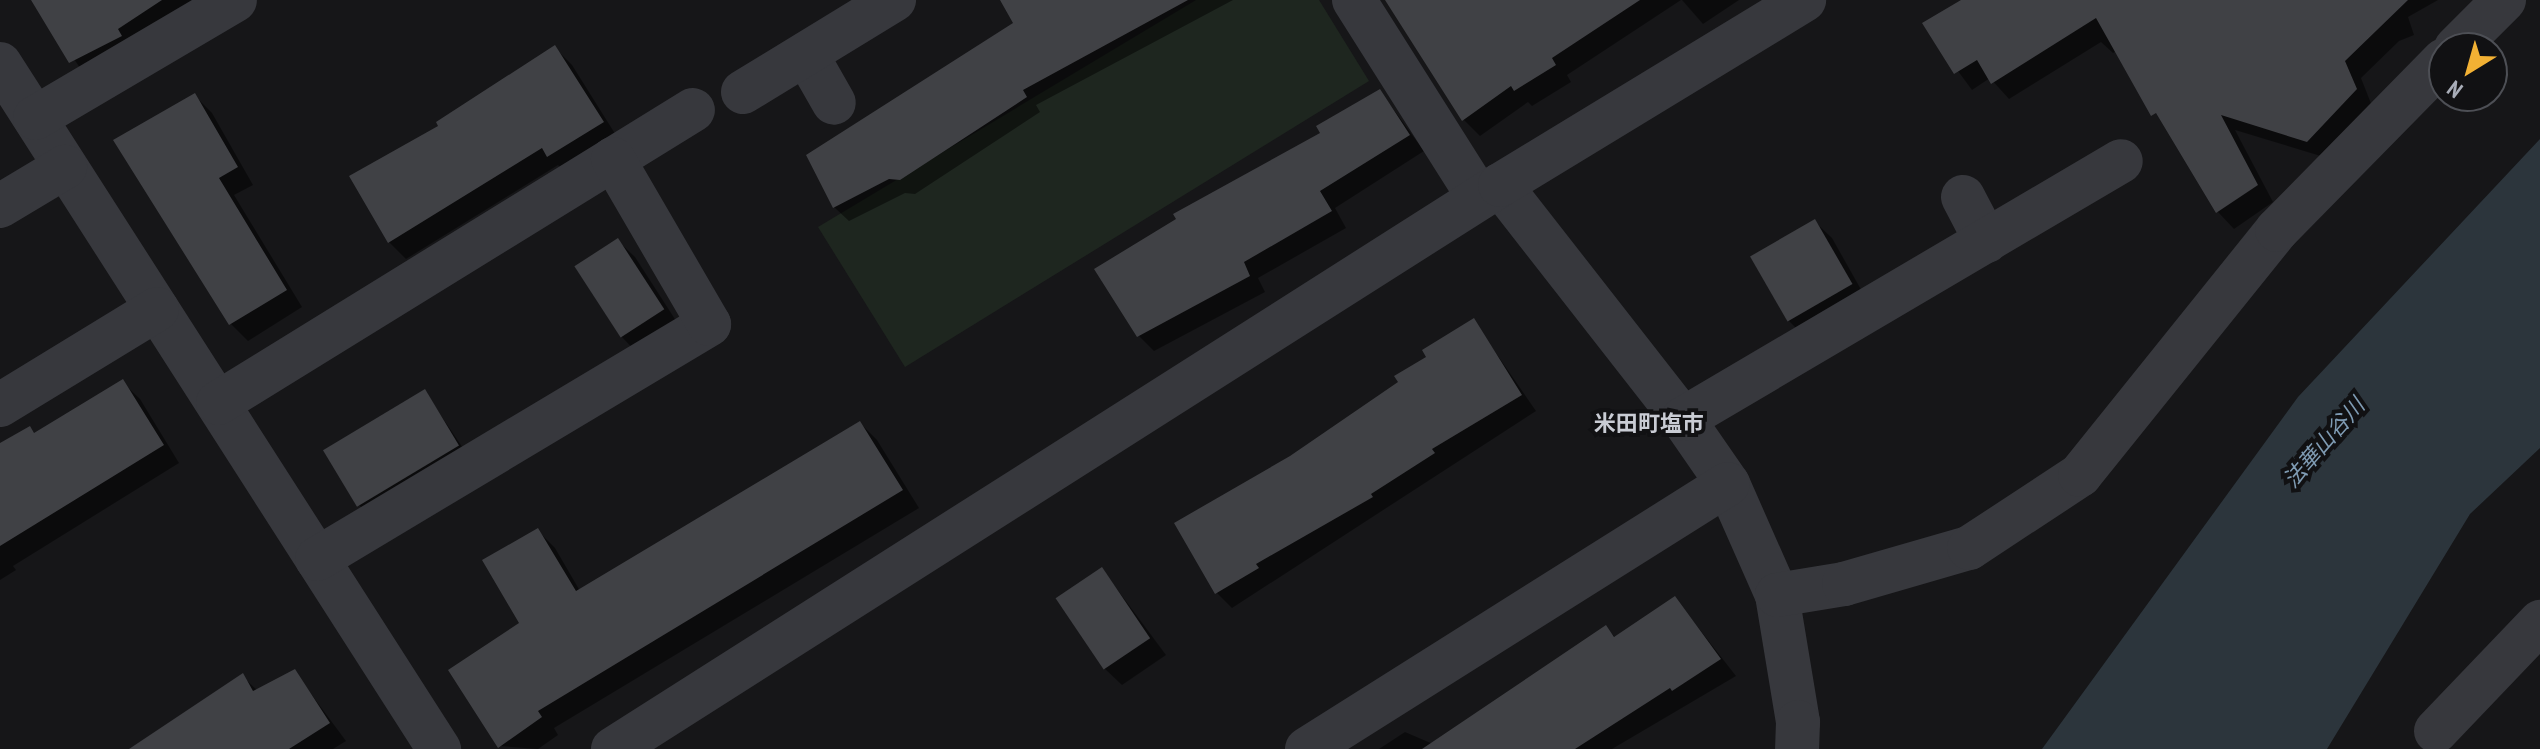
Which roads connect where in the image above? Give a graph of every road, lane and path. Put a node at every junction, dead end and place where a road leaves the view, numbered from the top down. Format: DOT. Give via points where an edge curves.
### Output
graph roads {
  1 [pos="235,0"];
  2 [pos="894,0"];
  3 [pos="1354,0"];
  4 [pos="1804,0"];
  5 [pos="2504,0"];
  6 [pos="2472,32"];
  7 [pos="806,54"];
  8 [pos="0,64"];
  9 [pos="2428,76"];
  10 [pos="743,92"];
  11 [pos="834,103"];
  12 [pos="693,110"];
  13 [pos="35,118"];
  14 [pos="613,159"];
  15 [pos="2121,161"];
  16 [pos="65,167"];
  17 [pos="1490,192"];
  18 [pos="1963,197"];
  19 [pos="0,206"];
  20 [pos="1986,241"];
  21 [pos="157,309"];
  22 [pos="218,403"];
  23 [pos="0,405"];
  24 [pos="1683,419"];
  25 [pos="1728,484"];
  26 [pos="317,559"];
  27 [pos="1777,595"];
  28 [pos="2540,622"];
  29 [pos="2436,731"];
  30 [pos="439,749"];
  31 [pos="613,749"];
  32 [pos="1307,749"];
  33 [pos="1797,749"];
  1 -- 13 [label="street"];
  2 -- 7 [label="street"];
  3 -- 17 [label="street"];
  4 -- 17 [label="street"];
  5 -- 6 [label="street"];
  7 -- 10 [label="street"];
  7 -- 11 [label="street"];
  8 -- 13 [label="street"];
  9 -- 27 [label="street" via="2277,230 2080,475 1969,548 1844,584"];
  12 -- 14 [label="street"];
  13 -- 16 [label="street"];
  14 -- 22 [label="street"];
  14 -- 26 [label="street" via="709,324"];
  15 -- 20 [label="street"];
  16 -- 19 [label="street"];
  16 -- 21 [label="street"];
  17 -- 24 [label="street"];
  17 -- 31 [label="street"];
  18 -- 20 [label="street"];
  20 -- 24 [label="street"];
  21 -- 22 [label="street"];
  21 -- 23 [label="street"];
  22 -- 26 [label="street"];
  24 -- 25 [label="street"];
  25 -- 27 [label="street"];
  25 -- 32 [label="street"];
  26 -- 30 [label="street"];
  27 -- 33 [label="street" via="1798,722"];
  28 -- 29 [label="street"];
}
